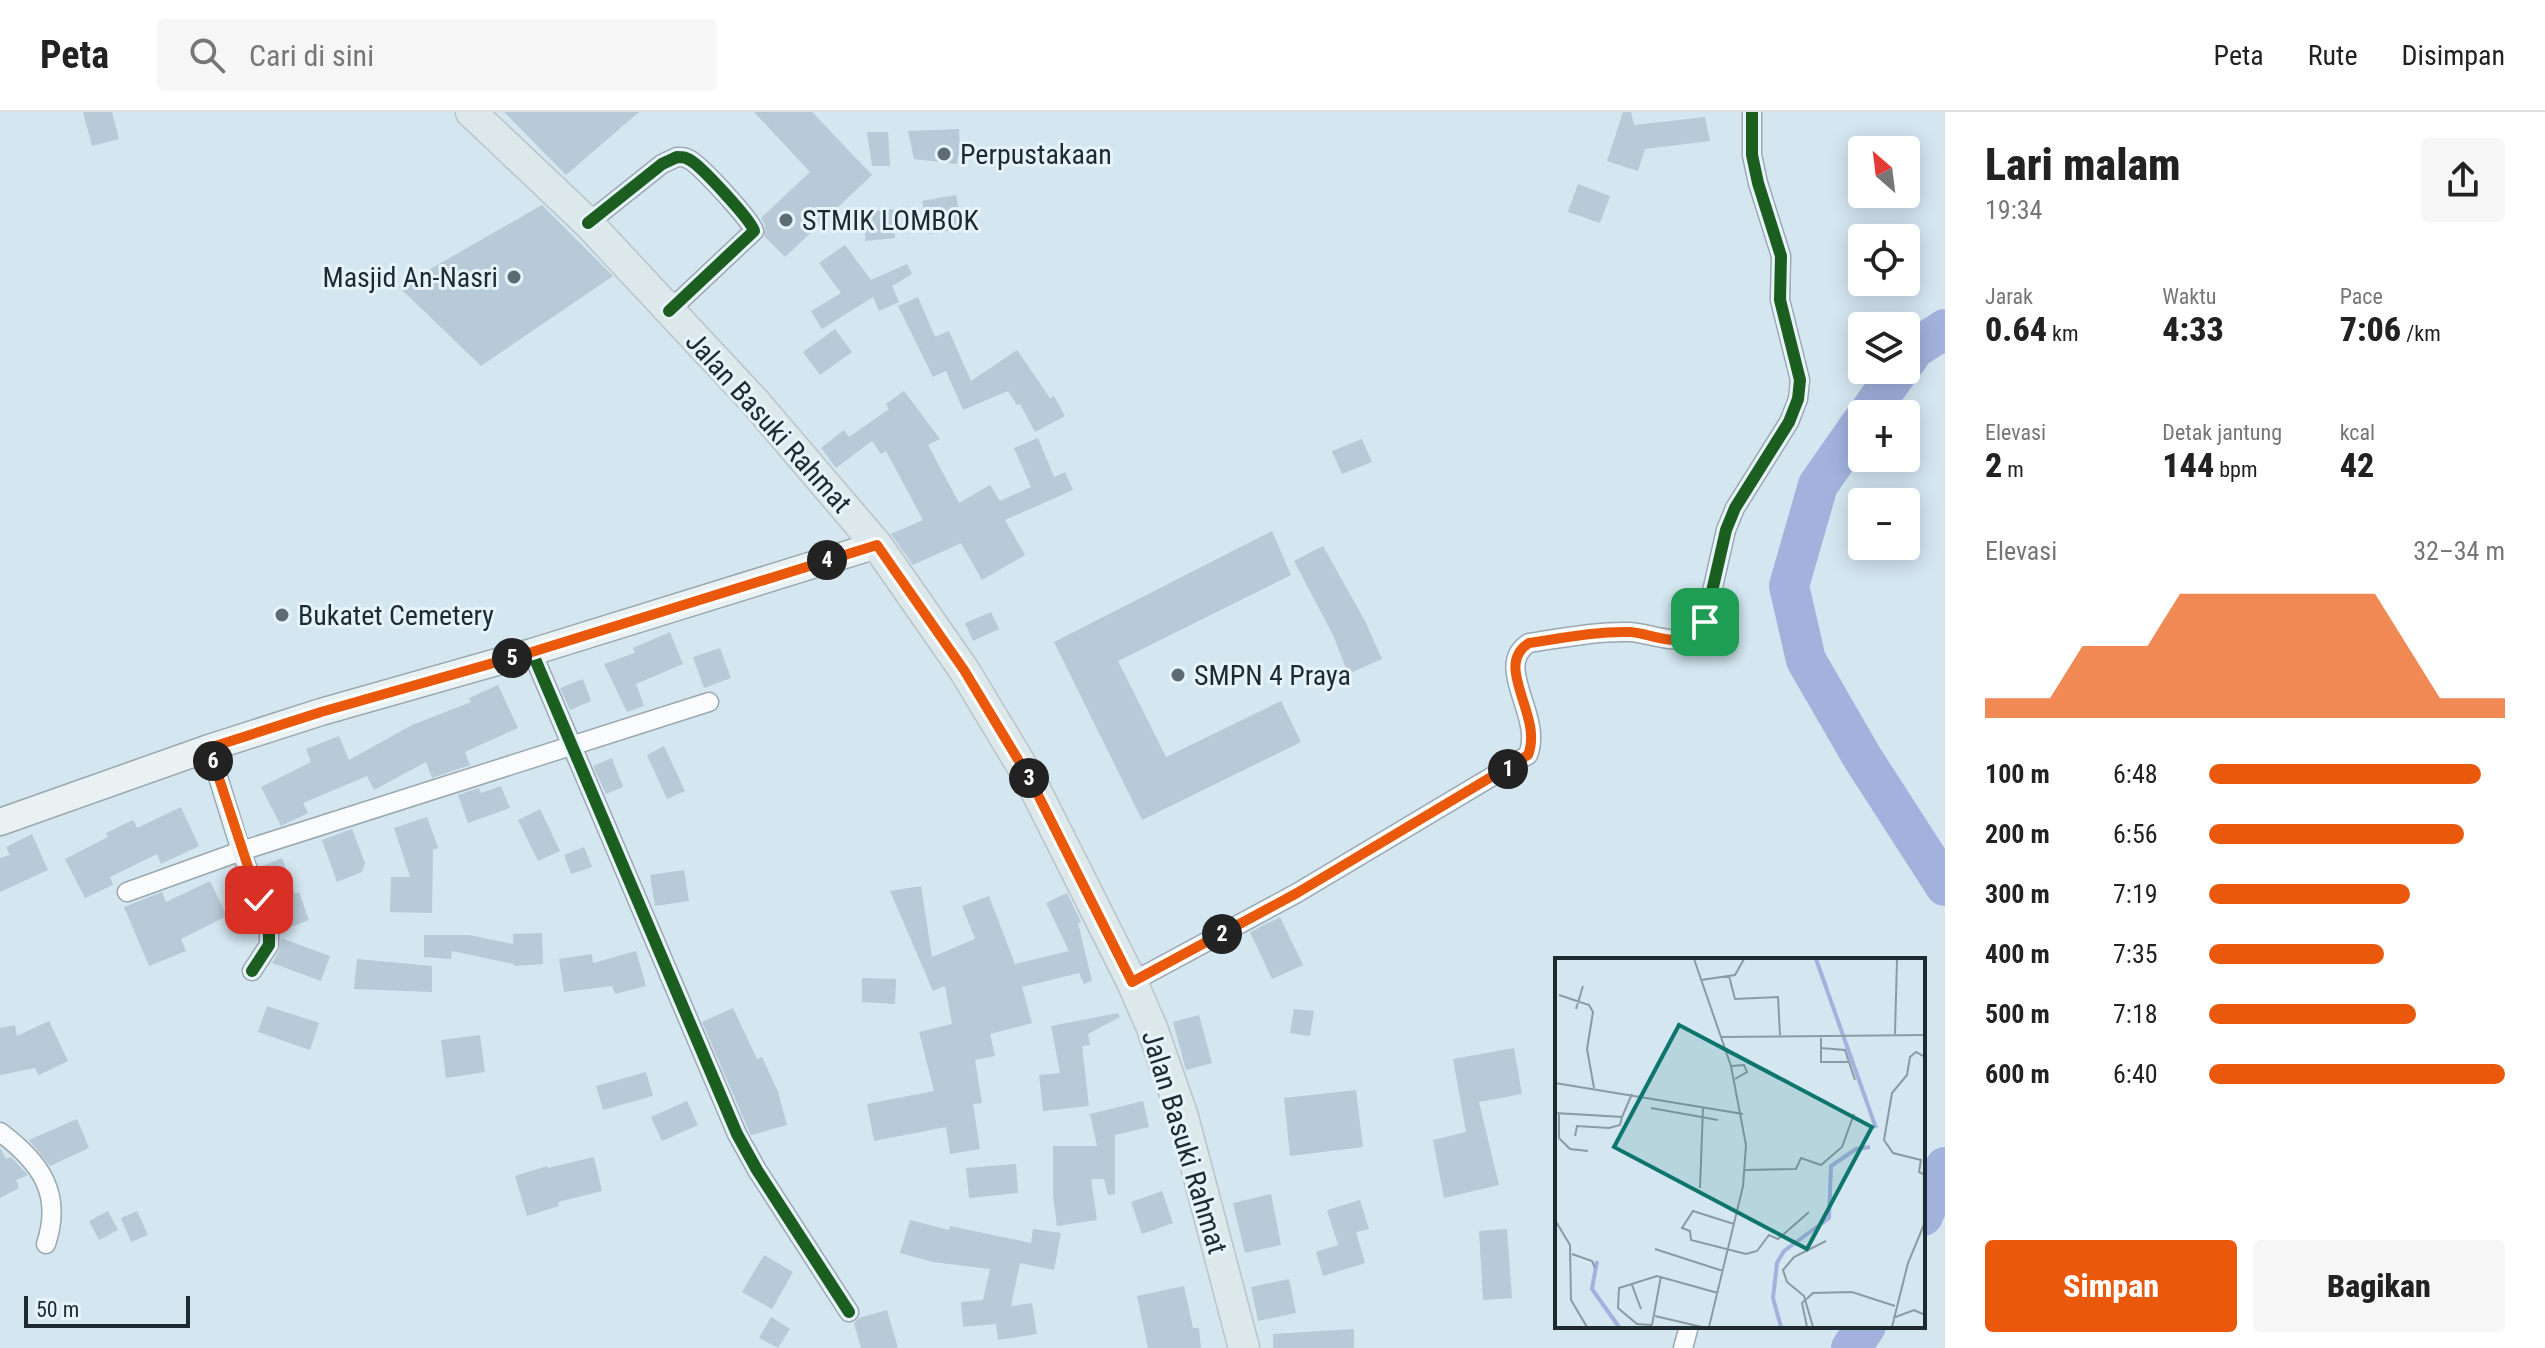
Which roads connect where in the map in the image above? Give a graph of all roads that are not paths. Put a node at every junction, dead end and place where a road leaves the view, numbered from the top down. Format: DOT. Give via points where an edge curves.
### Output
graph roads {
  1 [pos="471,112"];
  2 [pos="1752,112"];
  3 [pos="588,223"];
  4 [pos="669,311"];
  5 [pos="877,545"];
  6 [pos="532,652"];
  7 [pos="709,702"];
  8 [pos="573,747"];
  9 [pos="209,748"];
  10 [pos="0,822"];
  11 [pos="241,851"];
  12 [pos="127,892"];
  13 [pos="252,971"];
  14 [pos="1132,982"];
  15 [pos="0,1132"];
  16 [pos="46,1244"];
  17 [pos="849,1312"];
  18 [pos="1688,1328"];
  19 [pos="1244,1348"];
  20 [pos="1683,1348"];
  1 -- 3 [label="main road, Jalan Basuki Rahmat"];
  2 -- 14 [label="street" via="1752,155 1781,256 1780,300 1800,380 1789,422 1726,530 1705,622 1683,639 1634,632 1529,643 1515,658 1532,730 1528,755 1297,893"];
  3 -- 4 [label="main road, Jalan Basuki Rahmat"];
  3 -- 4 [label="street" via="677,157 693,162 730,200 754,231"];
  4 -- 5 [label="main road, Jalan Basuki Rahmat"];
  5 -- 6 [label="main road"];
  5 -- 14 [label="main road, Jalan Basuki Rahmat" via="964,670 1031,781"];
  6 -- 8 [label="street"];
  6 -- 9 [label="main road"];
  7 -- 8 [label="street"];
  8 -- 11 [label="street"];
  8 -- 17 [label="street" via="737,1134"];
  9 -- 10 [label="main road"];
  9 -- 11 [label="street"];
  11 -- 12 [label="street"];
  11 -- 13 [label="street" via="270,932 269,945"];
  14 -- 19 [label="main road, Jalan Basuki Rahmat" via="1183,1117"];
  15 -- 16 [label="street" via="47,1182 52,1223"];
  18 -- 20 [label="street"];
}
